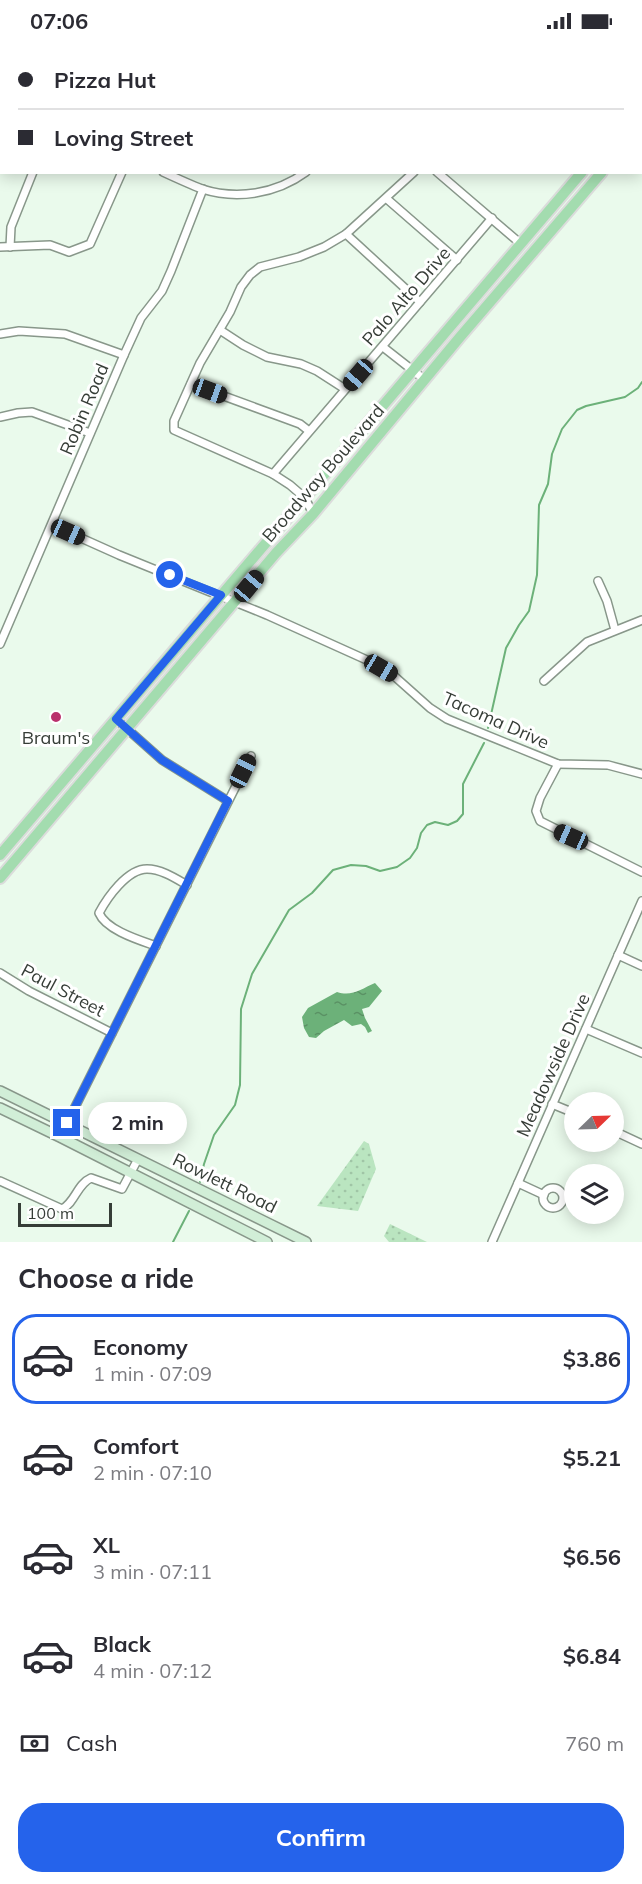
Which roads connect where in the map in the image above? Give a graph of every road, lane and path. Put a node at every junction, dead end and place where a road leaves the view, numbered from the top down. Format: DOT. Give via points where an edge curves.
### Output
graph roads {
  1 [pos="32,174"];
  2 [pos="121,174"];
  3 [pos="168,174"];
  4 [pos="303,174"];
  5 [pos="412,174"];
  6 [pos="439,174"];
  7 [pos="580,174"];
  8 [pos="600,174"];
  9 [pos="203,189"];
  10 [pos="387,199"];
  11 [pos="492,218"];
  12 [pos="346,234"];
  13 [pos="521,244"];
  14 [pos="0,247"];
  15 [pos="10,247"];
  16 [pos="457,260"];
  17 [pos="420,302"];
  18 [pos="220,330"];
  19 [pos="0,334"];
  20 [pos="383,347"];
  21 [pos="124,355"];
  22 [pos="414,370"];
  23 [pos="425,380"];
  24 [pos="190,384"];
  25 [pos="345,389"];
  26 [pos="0,417"];
  27 [pos="309,431"];
  28 [pos="90,433"];
  29 [pos="273,474"];
  30 [pos="305,498"];
  31 [pos="313,514"];
  32 [pos="52,525"];
  33 [pos="598,581"];
  34 [pos="221,595"];
  35 [pos="236,602"];
  36 [pos="642,620"];
  37 [pos="615,630"];
  38 [pos="0,644"];
  39 [pos="544,681"];
  40 [pos="116,719"];
  41 [pos="127,729"];
  42 [pos="251,756"];
  43 [pos="558,764"];
  44 [pos="642,774"];
  45 [pos="228,801"];
  46 [pos="1,854"];
  47 [pos="13,862"];
  48 [pos="642,872"];
  49 [pos="0,878"];
  50 [pos="187,885"];
  51 [pos="642,900"];
  52 [pos="156,946"];
  53 [pos="618,955"];
  54 [pos="642,966"];
  55 [pos="0,973"];
  56 [pos="586,1029"];
  57 [pos="112,1033"];
  58 [pos="642,1053"];
  59 [pos="0,1091"];
  60 [pos="552,1104"];
  61 [pos="0,1108"];
  62 [pos="564,1109"];
  63 [pos="67,1123"];
  64 [pos="624,1136"];
  65 [pos="60,1137"];
  66 [pos="642,1144"];
  67 [pos="138,1159"];
  68 [pos="130,1173"];
  69 [pos="0,1180"];
  70 [pos="518,1183"];
  71 [pos="544,1195"];
  72 [pos="291,1239"];
  73 [pos="267,1242"];
  74 [pos="306,1242"];
  75 [pos="492,1242"];
  1 -- 15 [label="street" via="11,227"];
  2 -- 15 [label="street" via="90,244 69,252 50,246"];
  3 -- 9 [label="street"];
  4 -- 9 [label="street" via="269,191 241,195"];
  5 -- 10 [label="street"];
  6 -- 11 [label="street"];
  7 -- 13 [label="main road, Broadway Boulevard"];
  8 -- 23 [label="main road, Broadway Boulevard"];
  9 -- 21 [label="street, Robin Road" via="167,281 141,318"];
  10 -- 12 [label="street"];
  10 -- 16 [label="street"];
  11 -- 13 [label="street"];
  11 -- 16 [label="street, Palo Alto Drive"];
  12 -- 17 [label="street"];
  12 -- 18 [label="street" via="299,257 260,267 241,287"];
  13 -- 22 [label="main road, Broadway Boulevard"];
  14 -- 15 [label="street"];
  16 -- 17 [label="street, Palo Alto Drive"];
  17 -- 20 [label="street, Palo Alto Drive"];
  18 -- 24 [label="street"];
  18 -- 25 [label="street" via="267,357 301,364"];
  19 -- 21 [label="street" via="66,334"];
  20 -- 22 [label="street"];
  20 -- 25 [label="street, Palo Alto Drive"];
  21 -- 28 [label="street, Robin Road"];
  22 -- 23 [label="street"];
  22 -- 30 [label="main road, Broadway Boulevard"];
  23 -- 31 [label="main road, Broadway Boulevard"];
  24 -- 27 [label="street" via="300,424"];
  24 -- 29 [label="street" via="174,430"];
  25 -- 27 [label="street, Palo Alto Drive"];
  26 -- 28 [label="street" via="32,412"];
  27 -- 29 [label="street, Palo Alto Drive"];
  28 -- 32 [label="street, Robin Road"];
  29 -- 30 [label="street"];
  30 -- 31 [label="street"];
  30 -- 34 [label="main road, Broadway Boulevard"];
  31 -- 35 [label="main road, Broadway Boulevard"];
  32 -- 34 [label="street, Tacoma Drive"];
  32 -- 38 [label="street, Robin Road"];
  33 -- 37 [label="street"];
  34 -- 35 [label="street, Tacoma Drive"];
  34 -- 40 [label="main road, Broadway Boulevard"];
  35 -- 41 [label="main road, Broadway Boulevard"];
  35 -- 43 [label="street, Tacoma Drive" via="369,661 393,675 447,719"];
  36 -- 37 [label="street"];
  37 -- 39 [label="street" via="587,642"];
  40 -- 41 [label="street"];
  40 -- 46 [label="main road, Broadway Boulevard"];
  41 -- 45 [label="street" via="162,760"];
  41 -- 47 [label="main road, Broadway Boulevard"];
  42 -- 45 [label="street"];
  43 -- 44 [label="street, Tacoma Drive" via="608,765"];
  43 -- 48 [label="street" via="540,798 536,811 540,821"];
  45 -- 50 [label="street"];
  46 -- 47 [label="main road"];
  47 -- 49 [label="main road, Broadway Boulevard"];
  50 -- 52 [label="street"];
  50 -- 52 [label="street" via="163,872 134,872 115,889 99,913 102,921"];
  51 -- 53 [label="street, Meadowside Drive"];
  52 -- 57 [label="street"];
  53 -- 54 [label="street"];
  53 -- 56 [label="street, Meadowside Drive"];
  55 -- 57 [label="street, Paul Street"];
  56 -- 58 [label="street"];
  56 -- 60 [label="street, Meadowside Drive"];
  57 -- 63 [label="street"];
  59 -- 63 [label="main road, Rowlett Road"];
  60 -- 62 [label="street"];
  60 -- 70 [label="street, Meadowside Drive"];
  61 -- 65 [label="main road, Rowlett Road"];
  63 -- 65 [label="street"];
  63 -- 67 [label="main road, Rowlett Road"];
  64 -- 66 [label="street"];
  65 -- 68 [label="main road, Rowlett Road"];
  67 -- 68 [label="street"];
  67 -- 72 [label="main road, Rowlett Road"];
  68 -- 69 [label="street" via="122,1189 91,1178 84,1181 62,1209"];
  68 -- 73 [label="main road, Rowlett Road"];
  70 -- 71 [label="street"];
  70 -- 75 [label="street, Meadowside Drive"];
  72 -- 74 [label="main road, Rowlett Road"];
}
